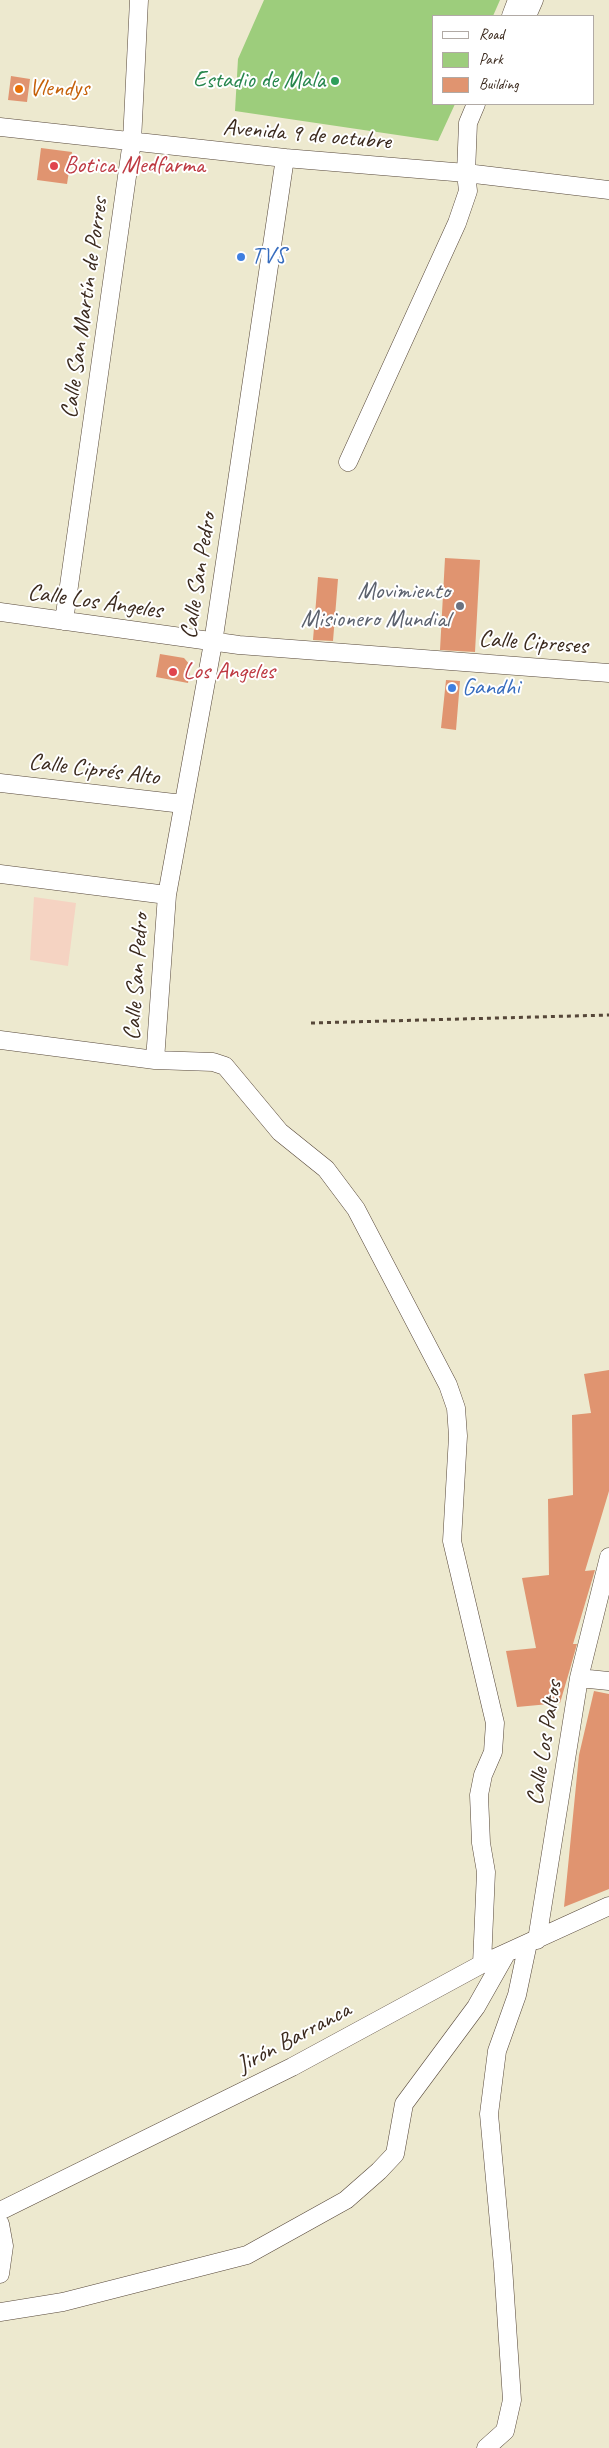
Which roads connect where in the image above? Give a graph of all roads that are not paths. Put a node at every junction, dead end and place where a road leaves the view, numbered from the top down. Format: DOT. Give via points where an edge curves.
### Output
graph roads {
  1 [pos="139,0"];
  2 [pos="517,0"];
  3 [pos="534,0"];
  4 [pos="511,15"];
  5 [pos="527,15"];
  6 [pos="476,105"];
  7 [pos="489,105"];
  8 [pos="468,123"];
  9 [pos="0,126"];
  10 [pos="132,141"];
  11 [pos="285,158"];
  12 [pos="466,173"];
  13 [pos="609,190"];
  14 [pos="348,462"];
  15 [pos="0,612"];
  16 [pos="64,621"];
  17 [pos="213,643"];
  18 [pos="609,673"];
  19 [pos="0,783"];
  20 [pos="183,804"];
  21 [pos="0,874"];
  22 [pos="167,895"];
  23 [pos="0,1040"];
  24 [pos="154,1060"];
  25 [pos="609,1557"];
  26 [pos="579,1678"];
  27 [pos="609,1681"];
  28 [pos="609,1906"];
  29 [pos="532,1942"];
  30 [pos="506,1954"];
  31 [pos="482,1964"];
  32 [pos="0,2211"];
  33 [pos="0,2224"];
  34 [pos="0,2274"];
  35 [pos="0,2312"];
  36 [pos="486,2448"];
  1 -- 10 [label="street, Calle San Martín de Porres"];
  2 -- 4 [label="street"];
  3 -- 5 [label="street"];
  6 -- 8 [label="street"];
  7 -- 8 [label="street"];
  8 -- 12 [label="street"];
  9 -- 10 [label="street, Avenida 9 de octubre"];
  10 -- 11 [label="street, Avenida 9 de octubre"];
  10 -- 16 [label="street, Calle San Martín de Porres"];
  11 -- 12 [label="street, Avenida 9 de octubre"];
  11 -- 17 [label="street, Calle San Pedro"];
  12 -- 13 [label="street, Avenida 9 de octubre"];
  12 -- 14 [label="street" via="468,191 457,223"];
  15 -- 16 [label="street, Calle Los Ángeles"];
  16 -- 17 [label="street, Calle Los Ángeles"];
  17 -- 18 [label="street, Calle Cipreses"];
  17 -- 20 [label="street, Calle San Pedro"];
  19 -- 20 [label="street, Calle Ciprés Alto"];
  20 -- 22 [label="street, Calle San Pedro"];
  21 -- 22 [label="street"];
  22 -- 24 [label="street, Calle San Pedro"];
  23 -- 24 [label="street"];
  24 -- 31 [label="street" via="213,1062 225,1066 280,1132 326,1169 356,1209 448,1385 456,1408 458,1436 452,1541 494,1723 493,1752 483,1775 480,1795 479,1819 486,1872"];
  25 -- 26 [label="street, Calle Los Paltos"];
  26 -- 27 [label="street"];
  26 -- 29 [label="street, Calle Los Paltos"];
  28 -- 29 [label="street, Jirón Barranca"];
  29 -- 30 [label="street, Jirón Barranca"];
  29 -- 36 [label="street, Calle Los Paltos" via="497,2051 489,2114 512,2400 505,2431"];
  30 -- 31 [label="street, Jirón Barranca"];
  30 -- 35 [label="street" via="476,2007 404,2104 395,2154 346,2200 247,2255 63,2302"];
  31 -- 32 [label="street, Jirón Barranca" via="292,2067"];
  33 -- 34 [label="street" via="4,2246"];
}
